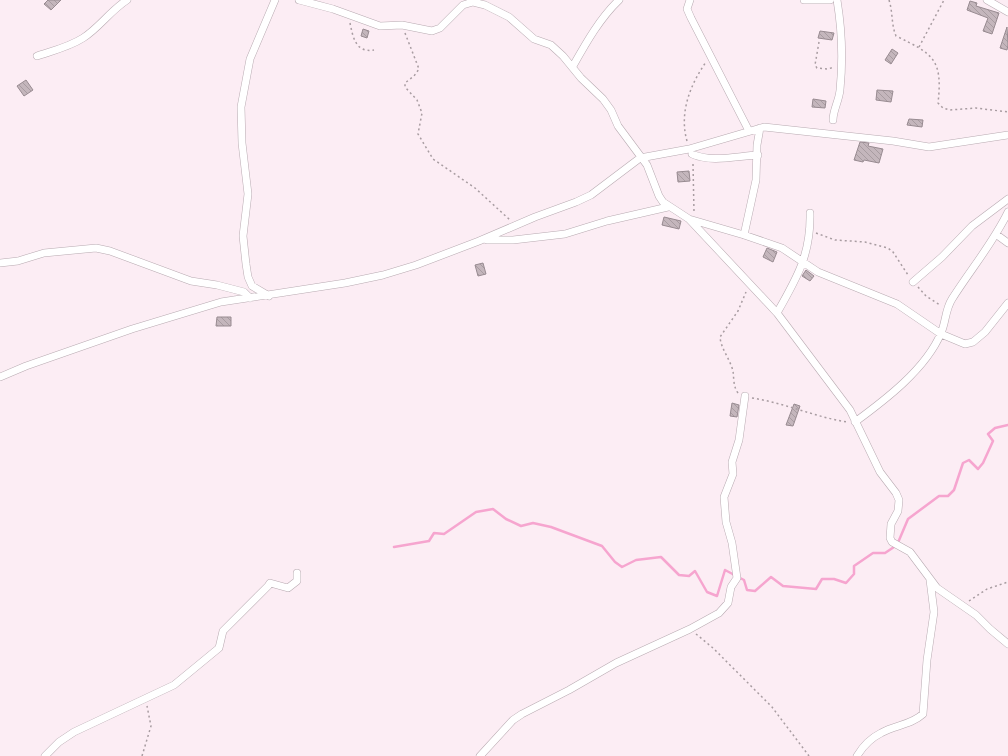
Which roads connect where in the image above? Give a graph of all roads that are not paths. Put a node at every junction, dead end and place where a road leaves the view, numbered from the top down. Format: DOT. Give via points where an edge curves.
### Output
graph roads {
  1 [pos="127,0"];
  2 [pos="275,0"];
  3 [pos="299,0"];
  4 [pos="619,0"];
  5 [pos="690,0"];
  6 [pos="804,0"];
  7 [pos="830,0"];
  8 [pos="837,0"];
  9 [pos="987,0"];
  10 [pos="1008,12"];
  11 [pos="37,56"];
  12 [pos="573,66"];
  13 [pos="833,120"];
  14 [pos="760,128"];
  15 [pos="749,131"];
  16 [pos="1008,135"];
  17 [pos="691,152"];
  18 [pos="758,155"];
  19 [pos="640,158"];
  20 [pos="1008,199"];
  21 [pos="668,207"];
  22 [pos="1008,212"];
  23 [pos="810,213"];
  24 [pos="692,220"];
  25 [pos="744,235"];
  26 [pos="997,235"];
  27 [pos="479,241"];
  28 [pos="1008,244"];
  29 [pos="803,261"];
  30 [pos="0,263"];
  31 [pos="913,282"];
  32 [pos="269,296"];
  33 [pos="250,298"];
  34 [pos="1008,303"];
  35 [pos="777,313"];
  36 [pos="941,334"];
  37 [pos="0,377"];
  38 [pos="745,396"];
  39 [pos="855,422"];
  40 [pos="297,573"];
  41 [pos="930,580"];
  42 [pos="1008,644"];
  43 [pos="45,756"];
  44 [pos="480,756"];
  45 [pos="857,756"];
  1 -- 11 [label="street" via="114,8 83,38"];
  2 -- 32 [label="street" via="250,59 241,107 248,194 243,236 246,264 252,286"];
  3 -- 12 [label="street" via="380,26 402,25 432,30 440,28 463,5 472,2 485,5 509,17 534,39 551,45"];
  4 -- 12 [label="street" via="612,6"];
  5 -- 15 [label="street" via="687,9"];
  6 -- 7 [label="street"];
  8 -- 13 [label="street" via="842,35 839,95 833,111"];
  9 -- 10 [label="street"];
  12 -- 19 [label="street" via="581,78 603,99"];
  14 -- 15 [label="street"];
  14 -- 16 [label="street" via="894,141 929,147"];
  14 -- 18 [label="street"];
  15 -- 17 [label="street"];
  17 -- 18 [label="street" via="700,158"];
  17 -- 19 [label="street"];
  18 -- 25 [label="street" via="756,180"];
  19 -- 21 [label="street" via="647,165 659,196"];
  19 -- 27 [label="street" via="591,195"];
  20 -- 31 [label="street" via="972,226"];
  21 -- 24 [label="street"];
  21 -- 27 [label="street" via="564,234"];
  22 -- 26 [label="street"];
  23 -- 29 [label="street" via="810,230"];
  24 -- 25 [label="street"];
  24 -- 35 [label="street" via="714,248"];
  25 -- 29 [label="street" via="782,248"];
  26 -- 28 [label="street"];
  26 -- 36 [label="street" via="947,307"];
  27 -- 32 [label="street" via="383,275"];
  29 -- 35 [label="street" via="799,274"];
  29 -- 36 [label="street" via="832,279 897,304"];
  30 -- 33 [label="street" via="18,261 44,253 96,248 191,281 244,292"];
  32 -- 33 [label="street"];
  33 -- 37 [label="street" via="221,302 170,317"];
  34 -- 36 [label="street" via="996,321 973,342 965,344"];
  35 -- 39 [label="street" via="850,410"];
  36 -- 39 [label="street" via="916,370 896,390"];
  38 -- 44 [label="street" via="739,440 732,462 733,474 724,497 726,522 738,578 731,587 728,603 719,613 690,629 627,657 522,714 513,720"];
  39 -- 41 [label="street" via="880,472 899,500 898,511 891,524 890,538 892,542 910,552"];
  40 -- 43 [label="street" via="297,581 288,588 270,583 223,631 219,648 174,685 74,732 58,742"];
  41 -- 42 [label="street" via="943,593 976,615"];
  41 -- 45 [label="street" via="934,612 923,714 913,722 882,732 870,740"];
}
